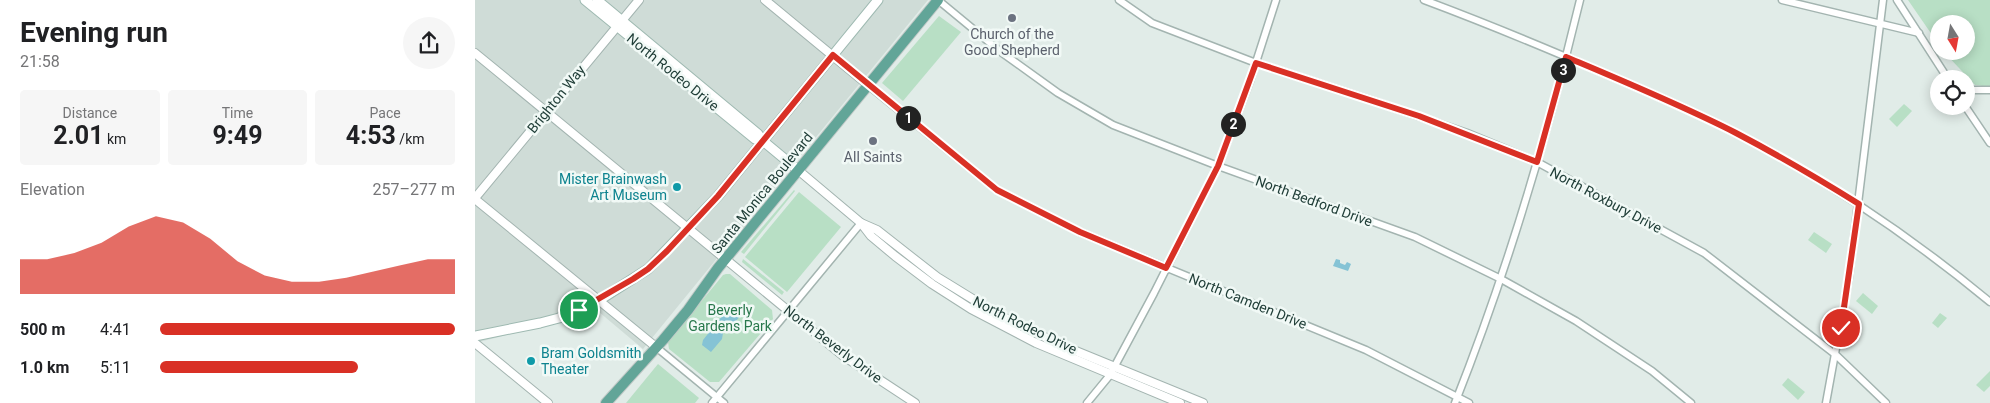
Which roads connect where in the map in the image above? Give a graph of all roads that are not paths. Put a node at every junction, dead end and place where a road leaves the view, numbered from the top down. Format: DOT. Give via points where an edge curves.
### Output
graph roads {
  1 [pos="585,0"];
  2 [pos="597,0"];
  3 [pos="639,0"];
  4 [pos="765,0"];
  5 [pos="878,0"];
  6 [pos="938,0"];
  7 [pos="1119,0"];
  8 [pos="1276,0"];
  9 [pos="1424,0"];
  10 [pos="1580,0"];
  11 [pos="1782,0"];
  12 [pos="1883,0"];
  13 [pos="1897,0"];
  14 [pos="619,23"];
  15 [pos="1880,24"];
  16 [pos="1919,33"];
  17 [pos="475,53"];
  18 [pos="833,55"];
  19 [pos="1566,57"];
  20 [pos="1256,63"];
  21 [pos="1942,70"];
  22 [pos="868,85"];
  23 [pos="1975,90"];
  24 [pos="1990,90"];
  25 [pos="546,112"];
  26 [pos="1971,115"];
  27 [pos="763,141"];
  28 [pos="1990,143"];
  29 [pos="1537,162"];
  30 [pos="1218,166"];
  31 [pos="798,170"];
  32 [pos="475,199"];
  33 [pos="1859,204"];
  34 [pos="861,222"];
  35 [pos="688,228"];
  36 [pos="725,259"];
  37 [pos="1166,268"];
  38 [pos="1501,279"];
  39 [pos="598,300"];
  40 [pos="1990,302"];
  41 [pos="788,310"];
  42 [pos="475,336"];
  43 [pos="475,342"];
  44 [pos="656,347"];
  45 [pos="1836,355"];
  46 [pos="1112,371"];
  47 [pos="1458,396"];
  48 [pos="717,397"];
  49 [pos="548,403"];
  50 [pos="606,403"];
  51 [pos="712,403"];
  52 [pos="724,403"];
  53 [pos="915,403"];
  54 [pos="1087,403"];
  55 [pos="1180,403"];
  56 [pos="1203,403"];
  57 [pos="1455,403"];
  58 [pos="1469,403"];
  59 [pos="1691,403"];
  60 [pos="1826,403"];
  61 [pos="1886,403"];
  1 -- 14 [label="main road, North Rodeo Drive"];
  2 -- 14 [label="main road, North Rodeo Drive"];
  3 -- 14 [label="street, Brighton Way"];
  4 -- 18 [label="street, North Camden Drive"];
  5 -- 18 [label="main road"];
  6 -- 22 [label="main road, Santa Monica Boulevard"];
  6 -- 30 [label="street, North Bedford Drive" via="1001,52 1058,93 1113,125"];
  7 -- 20 [label="street, North Roxbury Drive" via="1152,23"];
  8 -- 20 [label="street"];
  9 -- 19 [label="street"];
  10 -- 19 [label="street"];
  11 -- 15 [label="street"];
  12 -- 15 [label="street"];
  13 -- 16 [label="street"];
  14 -- 25 [label="street, Brighton Way"];
  14 -- 27 [label="main road, North Rodeo Drive"];
  15 -- 16 [label="street"];
  15 -- 33 [label="street"];
  16 -- 21 [label="street"];
  17 -- 25 [label="street, North Beverly Drive"];
  18 -- 22 [label="street, North Camden Drive"];
  18 -- 27 [label="main road"];
  19 -- 29 [label="street"];
  19 -- 33 [label="street" via="1736,133"];
  20 -- 29 [label="street, North Roxbury Drive" via="1419,116"];
  20 -- 30 [label="street"];
  22 -- 31 [label="main road, Santa Monica Boulevard"];
  22 -- 37 [label="street, North Camden Drive" via="997,190 1080,232"];
  23 -- 24 [label="street"];
  25 -- 32 [label="street, Brighton Way"];
  25 -- 35 [label="street, North Beverly Drive"];
  26 -- 28 [label="street"];
  27 -- 31 [label="main road, North Rodeo Drive"];
  27 -- 35 [label="main road"];
  29 -- 38 [label="street"];
  29 -- 45 [label="street, North Roxbury Drive" via="1704,253"];
  30 -- 37 [label="street"];
  30 -- 38 [label="street, North Bedford Drive" via="1415,237"];
  31 -- 34 [label="street, North Rodeo Drive"];
  31 -- 36 [label="main road, Santa Monica Boulevard"];
  32 -- 39 [label="street"];
  33 -- 40 [label="street"];
  33 -- 45 [label="street"];
  34 -- 41 [label="street"];
  34 -- 46 [label="street, North Rodeo Drive" via="997,314"];
  35 -- 36 [label="street, North Beverly Drive"];
  35 -- 39 [label="main road" via="648,269"];
  36 -- 41 [label="street, North Beverly Drive"];
  36 -- 44 [label="main road, Santa Monica Boulevard"];
  37 -- 46 [label="street"];
  37 -- 47 [label="street, North Camden Drive" via="1366,350"];
  38 -- 47 [label="street"];
  38 -- 59 [label="street, North Bedford Drive" via="1576,321 1652,371"];
  39 -- 42 [label="main road" via="547,321"];
  39 -- 44 [label="street"];
  41 -- 48 [label="street"];
  41 -- 53 [label="street, North Beverly Drive" via="843,355"];
  43 -- 49 [label="street"];
  44 -- 48 [label="street"];
  44 -- 50 [label="main road, Santa Monica Boulevard"];
  45 -- 60 [label="street"];
  45 -- 61 [label="street, North Roxbury Drive"];
  46 -- 54 [label="street"];
  46 -- 55 [label="street, North Rodeo Drive"];
  46 -- 56 [label="street, North Rodeo Drive"];
  47 -- 57 [label="street"];
  47 -- 58 [label="street, North Camden Drive"];
  48 -- 51 [label="street"];
  48 -- 52 [label="street"];
}
